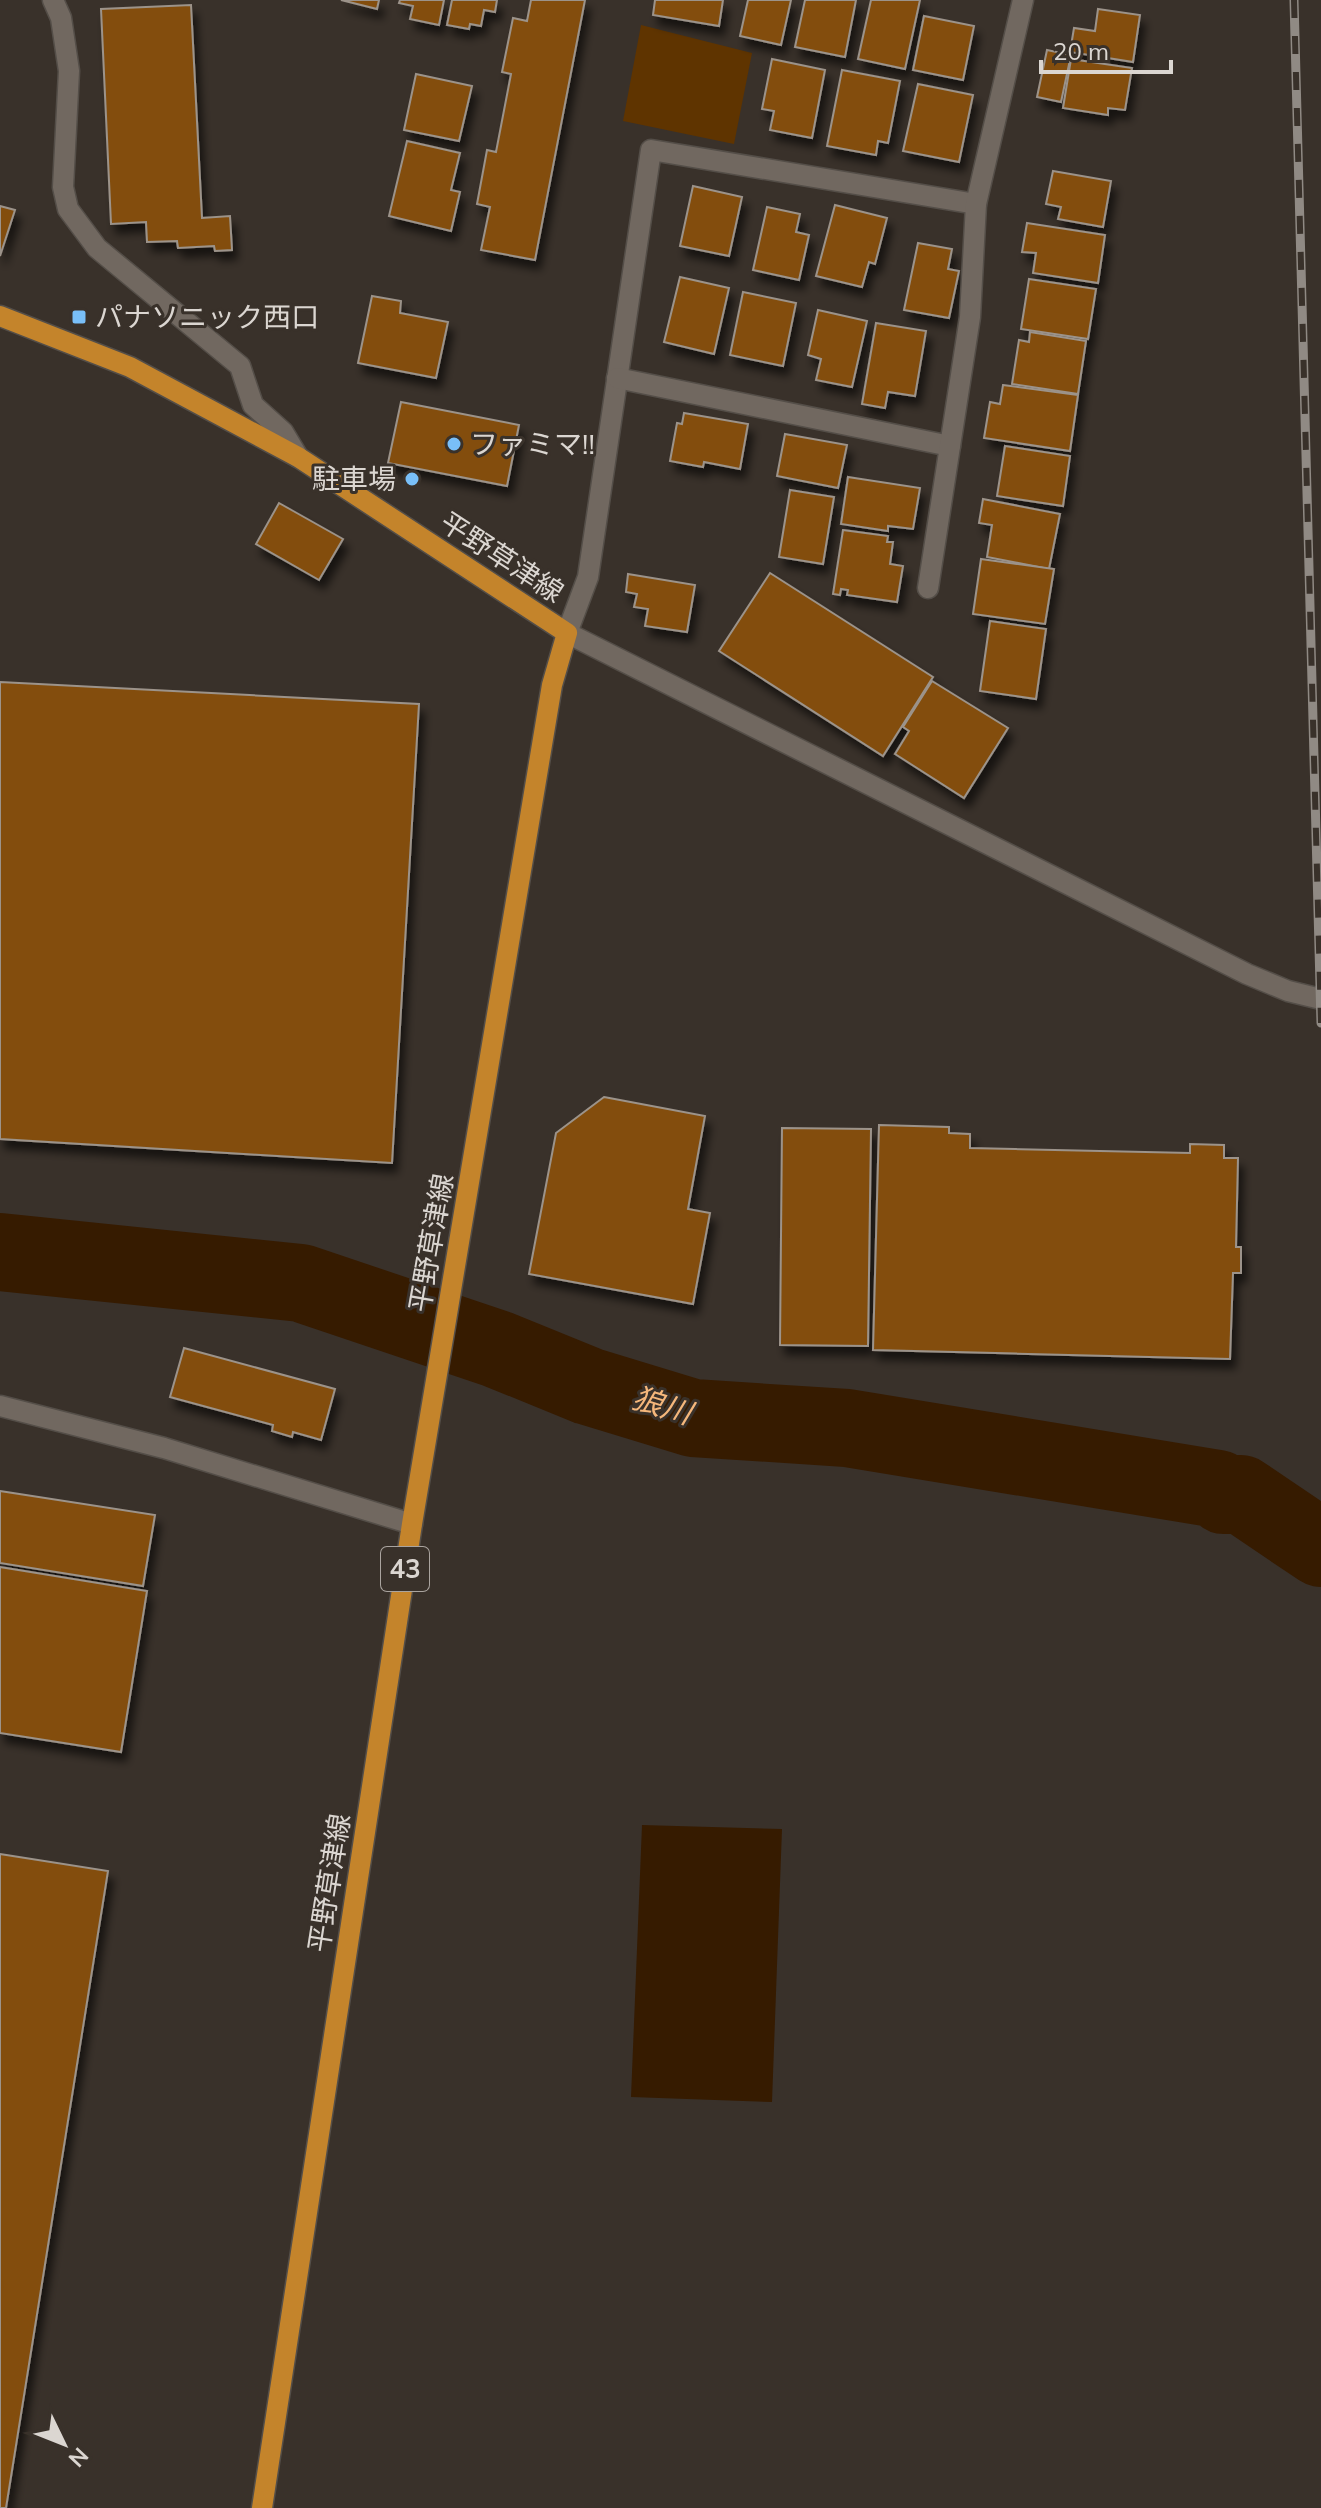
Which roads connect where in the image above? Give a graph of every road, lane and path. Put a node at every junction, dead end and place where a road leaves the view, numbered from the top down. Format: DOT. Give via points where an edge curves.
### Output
graph roads {
  1 [pos="53,0"];
  2 [pos="1023,0"];
  3 [pos="976,204"];
  4 [pos="0,316"];
  5 [pos="617,378"];
  6 [pos="950,446"];
  7 [pos="298,457"];
  8 [pos="928,588"];
  9 [pos="567,633"];
  10 [pos="1321,999"];
  11 [pos="0,1406"];
  12 [pos="412,1524"];
  13 [pos="262,2508"];
  1 -- 7 [label="street" via="69,71 63,187 68,209 97,248 240,366 253,405 283,432"];
  2 -- 3 [label="street"];
  3 -- 5 [label="street" via="651,150"];
  3 -- 6 [label="street" via="970,317"];
  4 -- 7 [label="main road, 平野草津線" via="130,367"];
  5 -- 6 [label="street"];
  5 -- 9 [label="street" via="588,577"];
  6 -- 8 [label="street"];
  7 -- 9 [label="main road, 平野草津線"];
  9 -- 10 [label="street" via="1247,974"];
  9 -- 12 [label="main road, 平野草津線 / 43" via="552,685"];
  11 -- 12 [label="street" via="164,1448"];
  12 -- 13 [label="main road, 平野草津線 / 43"];
}
